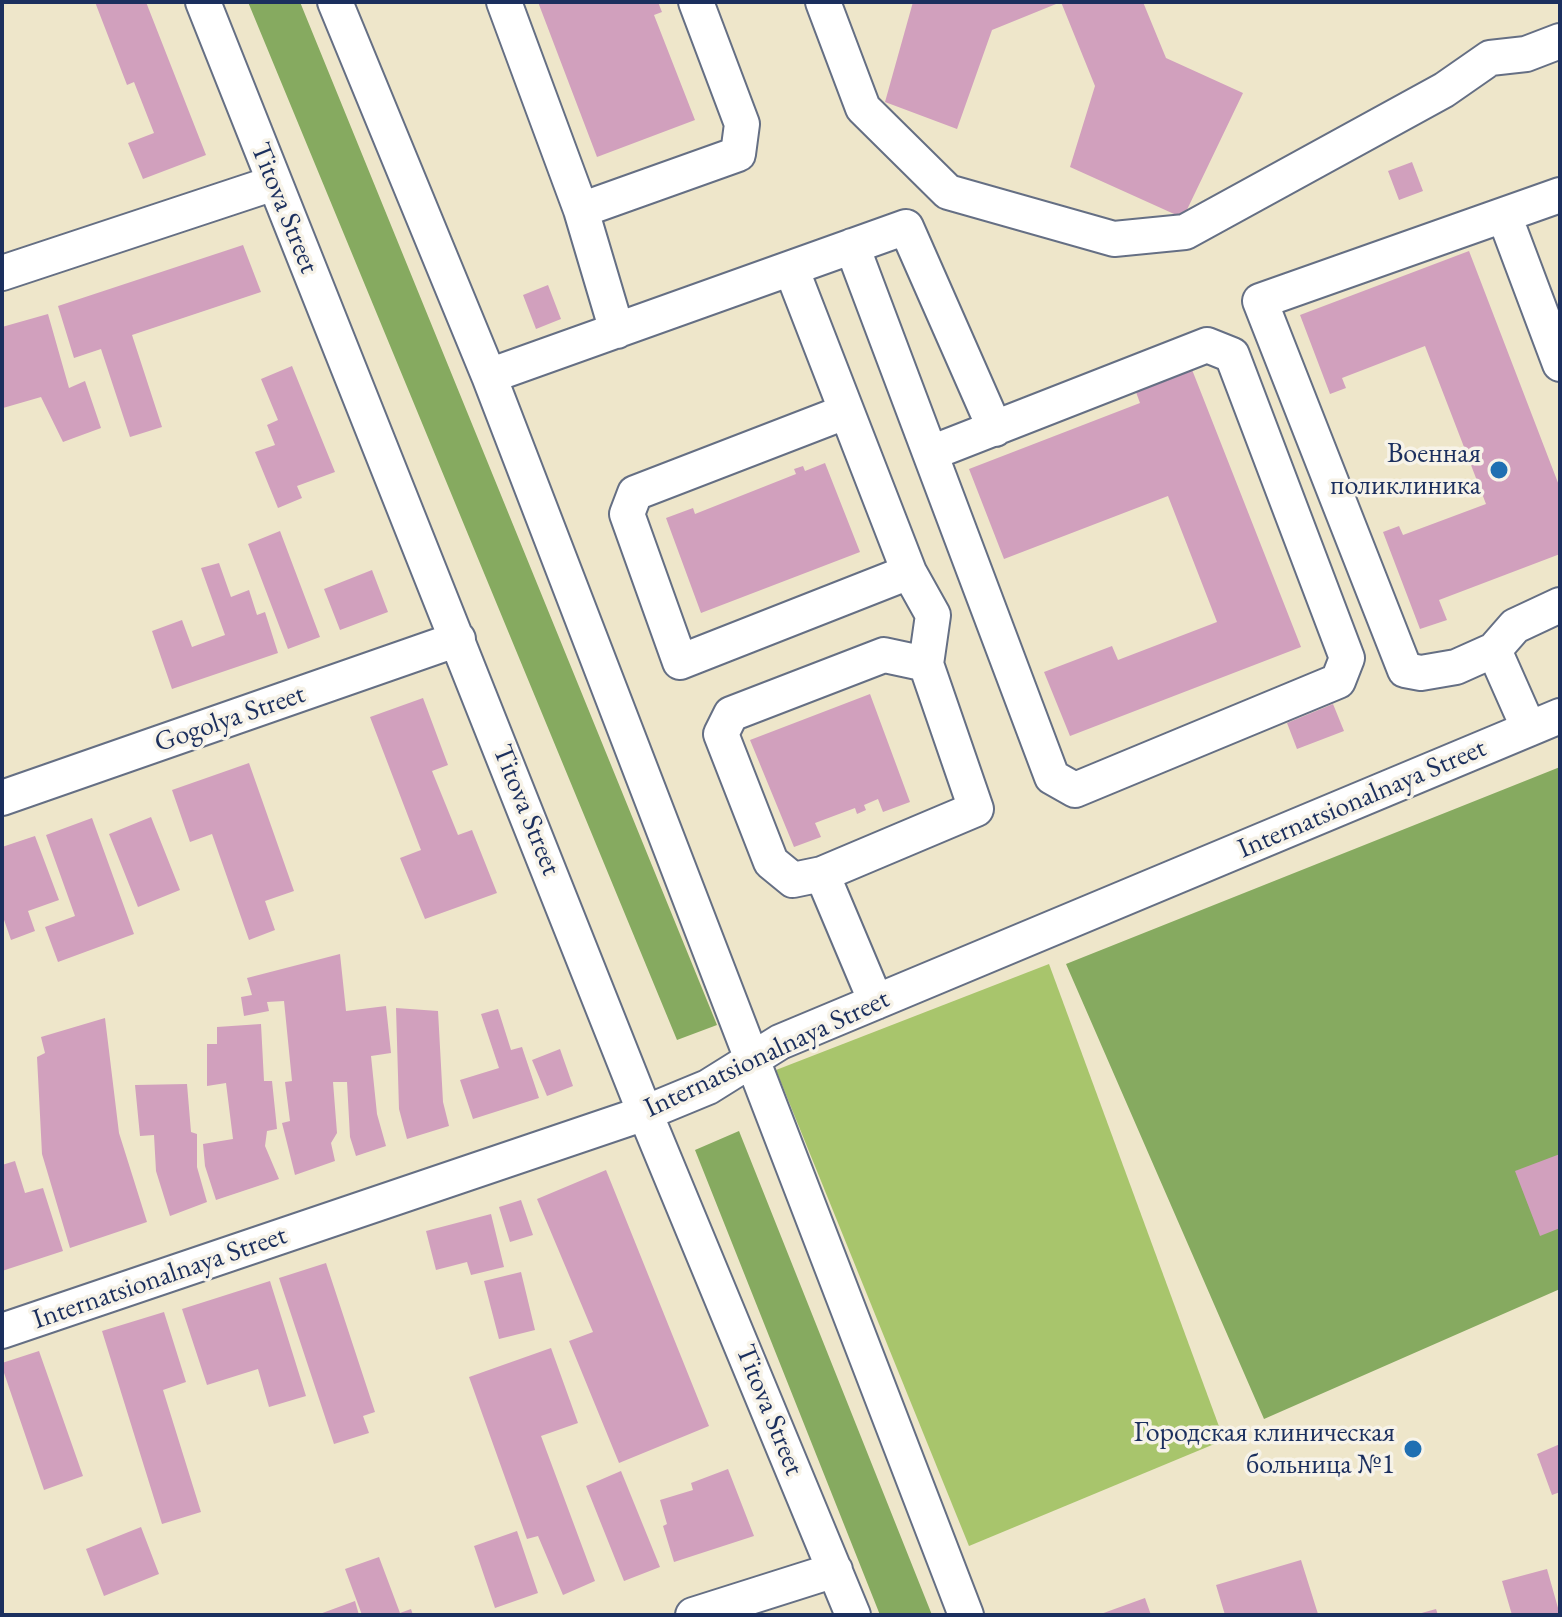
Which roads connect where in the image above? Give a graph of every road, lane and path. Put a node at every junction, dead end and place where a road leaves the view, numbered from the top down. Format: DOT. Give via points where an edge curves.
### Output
graph roads {
  1 [pos="203,2"];
  2 [pos="335,2"];
  3 [pos="504,2"];
  4 [pos="696,2"];
  5 [pos="823,2"];
  6 [pos="1560,41"];
  7 [pos="274,183"];
  8 [pos="1560,195"];
  9 [pos="581,210"];
  10 [pos="1504,215"];
  11 [pos="852,246"];
  12 [pos="791,268"];
  13 [pos="2,273"];
  14 [pos="617,331"];
  15 [pos="1560,364"];
  16 [pos="489,376"];
  17 [pos="845,412"];
  18 [pos="995,429"];
  19 [pos="931,453"];
  20 [pos="909,572"];
  21 [pos="1560,605"];
  22 [pos="458,639"];
  23 [pos="1494,650"];
  24 [pos="926,664"];
  25 [pos="1560,716"];
  26 [pos="1529,729"];
  27 [pos="2,798"];
  28 [pos="822,874"];
  29 [pos="876,1002"];
  30 [pos="751,1059"];
  31 [pos="645,1113"];
  32 [pos="2,1331"];
  33 [pos="835,1570"];
  34 [pos="693,1615"];
  35 [pos="853,1615"];
  36 [pos="966,1615"];
  1 -- 7 [label="street, Titova Street"];
  2 -- 16 [label="street"];
  3 -- 9 [label="street"];
  4 -- 9 [label="street" via="742,124 738,154"];
  5 -- 6 [label="street" via="863,108 948,192 1114,239 1185,232 1444,90 1490,58 1526,54"];
  7 -- 13 [label="street"];
  7 -- 22 [label="street, Titova Street"];
  8 -- 10 [label="street"];
  9 -- 14 [label="street"];
  10 -- 15 [label="street"];
  10 -- 23 [label="street" via="1260,301 1405,670 1456,667"];
  11 -- 12 [label="street"];
  11 -- 18 [label="street" via="906,227"];
  11 -- 19 [label="street"];
  12 -- 14 [label="street"];
  12 -- 17 [label="street"];
  14 -- 16 [label="street"];
  16 -- 30 [label="street"];
  17 -- 20 [label="street"];
  17 -- 20 [label="street" via="635,493 627,514 680,662"];
  18 -- 19 [label="street"];
  18 -- 19 [label="street" via="1207,345 1232,355 1347,658 1338,681 1075,790 1052,777"];
  20 -- 24 [label="street" via="933,615"];
  21 -- 23 [label="street" via="1515,626"];
  22 -- 27 [label="street, Gogolya Street"];
  22 -- 31 [label="street, Titova Street"];
  23 -- 26 [label="street"];
  24 -- 28 [label="street" via="976,809"];
  24 -- 28 [label="street" via="884,655 731,714 721,734 771,862 793,880"];
  25 -- 26 [label="street, Internatsionalnaya Street"];
  26 -- 29 [label="street, Internatsionalnaya Street"];
  28 -- 29 [label="street"];
  29 -- 30 [label="street, Internatsionalnaya Street"];
  30 -- 31 [label="street, Internatsionalnaya Street" via="708,1087"];
  30 -- 36 [label="street"];
  31 -- 32 [label="street, Internatsionalnaya Street"];
  31 -- 33 [label="street, Titova Street"];
  33 -- 34 [label="street"];
  33 -- 35 [label="street, Titova Street"];
}
